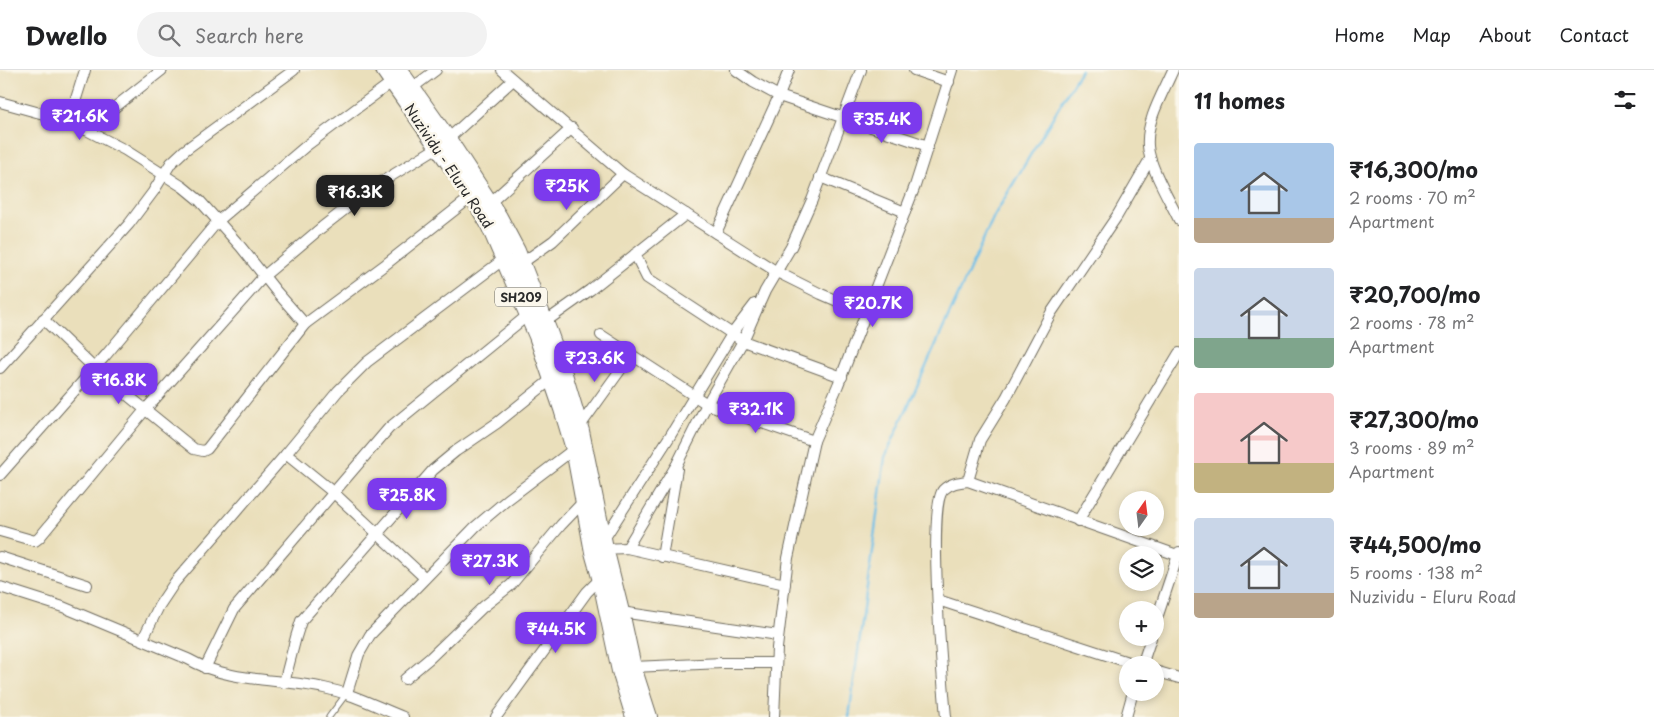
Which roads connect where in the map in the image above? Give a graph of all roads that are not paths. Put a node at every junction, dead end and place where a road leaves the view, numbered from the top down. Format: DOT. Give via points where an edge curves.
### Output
graph roads {
  1 [pos="85,70"];
  2 [pos="162,70"];
  3 [pos="294,70"];
  4 [pos="436,70"];
  5 [pos="502,70"];
  6 [pos="736,70"];
  7 [pos="789,70"];
  8 [pos="860,70"];
  9 [pos="914,70"];
  10 [pos="952,70"];
  11 [pos="1173,70"];
  12 [pos="392,74"];
  13 [pos="513,80"];
  14 [pos="948,82"];
  15 [pos="412,88"];
  16 [pos="779,96"];
  17 [pos="0,102"];
  18 [pos="844,118"];
  19 [pos="69,121"];
  20 [pos="572,128"];
  21 [pos="86,130"];
  22 [pos="443,143"];
  23 [pos="928,146"];
  24 [pos="1150,159"];
  25 [pos="623,174"];
  26 [pos="164,175"];
  27 [pos="820,177"];
  28 [pos="477,192"];
  29 [pos="491,202"];
  30 [pos="905,212"];
  31 [pos="686,214"];
  32 [pos="1179,220"];
  33 [pos="218,221"];
  34 [pos="716,233"];
  35 [pos="635,254"];
  36 [pos="504,259"];
  37 [pos="522,263"];
  38 [pos="776,272"];
  39 [pos="264,276"];
  40 [pos="765,291"];
  41 [pos="865,313"];
  42 [pos="528,315"];
  43 [pos="43,319"];
  44 [pos="545,322"];
  45 [pos="306,324"];
  46 [pos="732,334"];
  47 [pos="601,335"];
  48 [pos="743,341"];
  49 [pos="1179,353"];
  50 [pos="631,354"];
  51 [pos="0,368"];
  52 [pos="94,368"];
  53 [pos="842,377"];
  54 [pos="553,378"];
  55 [pos="694,396"];
  56 [pos="708,404"];
  57 [pos="145,410"];
  58 [pos="580,426"];
  59 [pos="814,442"];
  60 [pos="574,450"];
  61 [pos="286,454"];
  62 [pos="678,462"];
  63 [pos="0,475"];
  64 [pos="968,481"];
  65 [pos="334,493"];
  66 [pos="583,502"];
  67 [pos="1078,521"];
  68 [pos="0,531"];
  69 [pos="378,534"];
  70 [pos="601,546"];
  71 [pos="627,548"];
  72 [pos="1178,553"];
  73 [pos="0,557"];
  74 [pos="662,557"];
  75 [pos="606,576"];
  76 [pos="425,578"];
  77 [pos="785,584"];
  78 [pos="87,585"];
  79 [pos="0,587"];
  80 [pos="938,600"];
  81 [pos="1162,601"];
  82 [pos="621,612"];
  83 [pos="778,635"];
  84 [pos="143,639"];
  85 [pos="1119,659"];
  86 [pos="776,663"];
  87 [pos="633,667"];
  88 [pos="205,668"];
  89 [pos="1164,674"];
  90 [pos="1179,678"];
  91 [pos="405,679"];
  92 [pos="284,683"];
  93 [pos="346,693"];
  94 [pos="1130,701"];
  95 [pos="329,717"];
  96 [pos="403,717"];
  97 [pos="496,717"];
  98 [pos="634,717"];
  99 [pos="649,717"];
  100 [pos="774,717"];
  101 [pos="946,717"];
  102 [pos="1126,717"];
  1 -- 19 [label="street"];
  2 -- 21 [label="street"];
  3 -- 26 [label="street" via="186,150 171,163"];
  4 -- 15 [label="street"];
  5 -- 13 [label="street"];
  6 -- 16 [label="street"];
  7 -- 16 [label="street"];
  8 -- 18 [label="street"];
  9 -- 14 [label="street"];
  10 -- 14 [label="street"];
  11 -- 24 [label="street" via="1149,130"];
  12 -- 15 [label="main road, Nuzividu - Eluru Road / SH209"];
  12 -- 22 [label="main road, Nuzividu - Eluru Road / SH209"];
  12 -- 33 [label="street"];
  13 -- 20 [label="street"];
  13 -- 22 [label="street"];
  14 -- 23 [label="street"];
  15 -- 22 [label="main road, Nuzividu - Eluru Road / SH209"];
  16 -- 18 [label="street"];
  16 -- 34 [label="street"];
  17 -- 19 [label="street"];
  18 -- 23 [label="street"];
  18 -- 27 [label="street"];
  19 -- 21 [label="street"];
  20 -- 25 [label="street"];
  20 -- 29 [label="street"];
  21 -- 26 [label="street"];
  22 -- 28 [label="main road, Nuzividu - Eluru Road / SH209"];
  22 -- 39 [label="street" via="375,186"];
  23 -- 30 [label="street"];
  24 -- 32 [label="street"];
  24 -- 64 [label="street" via="1117,216 1051,313 980,440"];
  25 -- 31 [label="street"];
  25 -- 37 [label="street" via="553,241"];
  26 -- 33 [label="street" via="184,187"];
  26 -- 43 [label="street" via="129,224"];
  27 -- 30 [label="street"];
  27 -- 38 [label="street" via="791,247"];
  28 -- 29 [label="main road, Nuzividu - Eluru Road / SH209"];
  28 -- 36 [label="main road, Nuzividu - Eluru Road / SH209"];
  28 -- 45 [label="street"];
  29 -- 37 [label="main road, Nuzividu - Eluru Road / SH209"];
  30 -- 41 [label="street"];
  31 -- 34 [label="street"];
  31 -- 35 [label="street"];
  33 -- 39 [label="street"];
  33 -- 52 [label="street"];
  34 -- 38 [label="street"];
  35 -- 44 [label="street"];
  35 -- 46 [label="street" via="647,278"];
  36 -- 42 [label="main road, Nuzividu - Eluru Road / SH209"];
  36 -- 61 [label="street" via="367,362 338,391"];
  37 -- 44 [label="main road, Nuzividu - Eluru Road / SH209"];
  38 -- 40 [label="street"];
  38 -- 41 [label="street"];
  39 -- 45 [label="street"];
  39 -- 57 [label="street"];
  40 -- 46 [label="street"];
  40 -- 48 [label="street"];
  41 -- 53 [label="street"];
  42 -- 54 [label="main road, Nuzividu - Eluru Road / SH209"];
  42 -- 65 [label="street" via="389,428"];
  43 -- 51 [label="street"];
  43 -- 52 [label="street"];
  44 -- 58 [label="main road, Nuzividu - Eluru Road / SH209"];
  45 -- 57 [label="street" via="203,451 194,449"];
  46 -- 48 [label="street"];
  46 -- 55 [label="street"];
  47 -- 50 [label="street"];
  48 -- 53 [label="street"];
  48 -- 56 [label="street"];
  49 -- 67 [label="street"];
  50 -- 55 [label="street"];
  50 -- 58 [label="street"];
  52 -- 57 [label="street"];
  52 -- 63 [label="street"];
  53 -- 59 [label="street"];
  54 -- 60 [label="main road, Nuzividu - Eluru Road / SH209"];
  54 -- 69 [label="street" via="433,470"];
  55 -- 56 [label="street"];
  55 -- 70 [label="street"];
  56 -- 59 [label="street"];
  56 -- 62 [label="street"];
  57 -- 68 [label="street" via="39,538 35,541"];
  58 -- 70 [label="main road, Nuzividu - Eluru Road / SH209"];
  59 -- 77 [label="street"];
  60 -- 66 [label="main road, Nuzividu - Eluru Road / SH209"];
  60 -- 76 [label="street" via="475,527"];
  61 -- 65 [label="street"];
  61 -- 84 [label="street" via="175,582"];
  62 -- 71 [label="street"];
  62 -- 74 [label="street"];
  64 -- 67 [label="street"];
  64 -- 80 [label="street" via="952,484 938,499"];
  65 -- 69 [label="street"];
  65 -- 88 [label="street" via="234,609"];
  66 -- 70 [label="main road, Nuzividu - Eluru Road / SH209"];
  66 -- 91 [label="street" via="511,585"];
  67 -- 72 [label="street"];
  69 -- 76 [label="street"];
  69 -- 92 [label="street" via="301,621"];
  70 -- 71 [label="street"];
  70 -- 75 [label="main road"];
  71 -- 74 [label="street"];
  72 -- 81 [label="street"];
  73 -- 78 [label="street"];
  74 -- 77 [label="street"];
  75 -- 82 [label="main road"];
  75 -- 97 [label="street" via="548,644"];
  75 -- 98 [label="main road" via="620,671"];
  76 -- 93 [label="street" via="370,635 359,654"];
  77 -- 83 [label="street"];
  79 -- 84 [label="street" via="63,607"];
  80 -- 85 [label="street"];
  80 -- 101 [label="street"];
  82 -- 83 [label="street"];
  82 -- 87 [label="main road"];
  83 -- 86 [label="street"];
  84 -- 88 [label="street"];
  86 -- 87 [label="street"];
  86 -- 100 [label="street"];
  87 -- 99 [label="main road"];
  88 -- 92 [label="street"];
  89 -- 90 [label="street"];
  92 -- 93 [label="street"];
  93 -- 95 [label="lane"];
  93 -- 96 [label="street"];
  94 -- 102 [label="street"];
}
